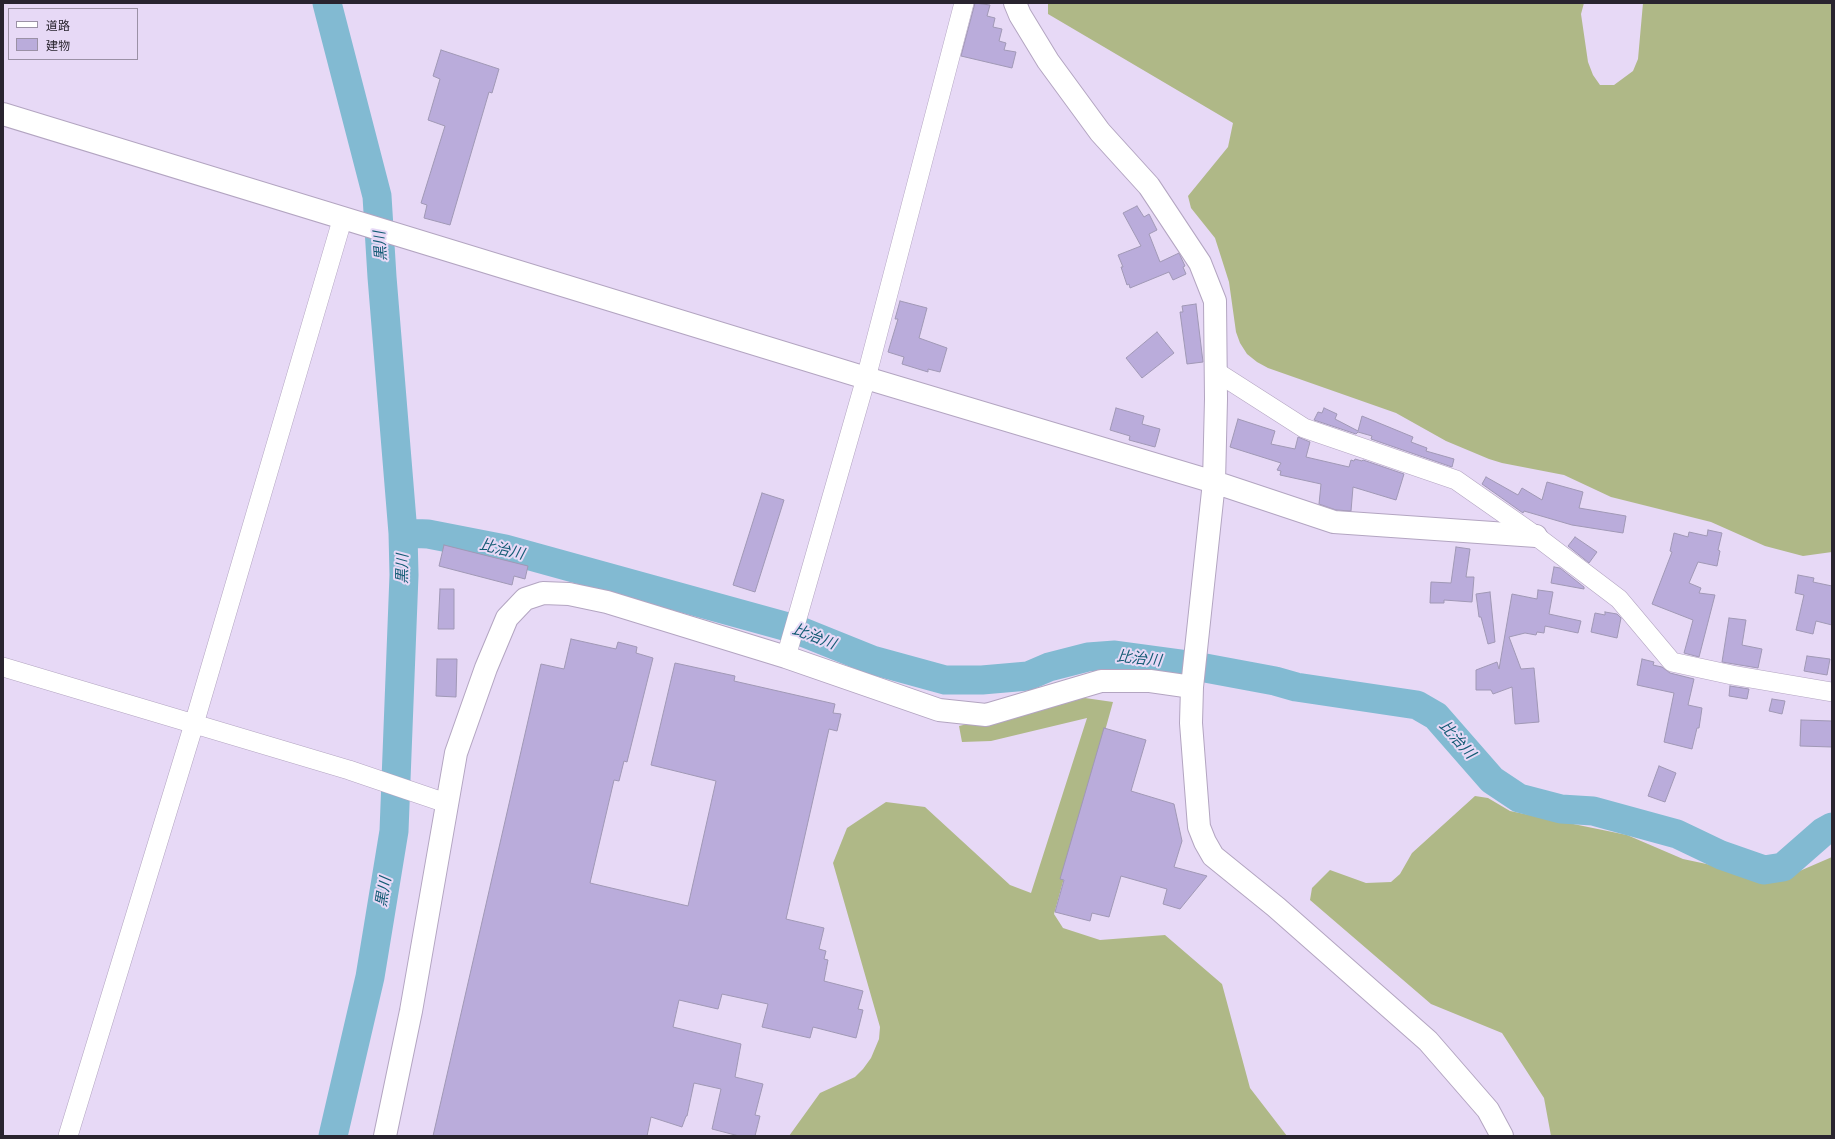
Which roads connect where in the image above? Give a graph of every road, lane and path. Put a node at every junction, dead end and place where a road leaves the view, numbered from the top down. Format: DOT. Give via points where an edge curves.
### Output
graph roads {
  1 [pos="964,3"];
  2 [pos="1015,3"];
  3 [pos="3,114"];
  4 [pos="343,217"];
  5 [pos="1215,372"];
  6 [pos="866,378"];
  7 [pos="1214,482"];
  8 [pos="1536,536"];
  9 [pos="786,657"];
  10 [pos="3,667"];
  11 [pos="1192,688"];
  12 [pos="1832,692"];
  13 [pos="194,724"];
  14 [pos="440,800"];
  15 [pos="68,1136"];
  16 [pos="385,1136"];
  17 [pos="1502,1136"];
  1 -- 6 [label="street"];
  2 -- 5 [label="street" via="1048,61 1100,132 1149,186 1200,263 1214,301"];
  3 -- 4 [label="street"];
  4 -- 6 [label="street"];
  4 -- 13 [label="street"];
  5 -- 7 [label="street"];
  5 -- 8 [label="street" via="1304,428 1456,480"];
  6 -- 7 [label="street"];
  6 -- 9 [label="street"];
  7 -- 8 [label="street" via="1334,522"];
  7 -- 11 [label="street"];
  8 -- 12 [label="street" via="1619,599 1672,662"];
  9 -- 11 [label="street" via="939,710 986,715 1101,681 1150,681"];
  9 -- 14 [label="street" via="607,602 569,594 543,593 526,599 507,618 486,668"];
  10 -- 13 [label="street"];
  11 -- 17 [label="street" via="1191,723 1199,827 1213,856 1276,907 1428,1041 1488,1110"];
  13 -- 14 [label="street"];
  13 -- 15 [label="street"];
  14 -- 16 [label="street" via="411,1011"];
}
